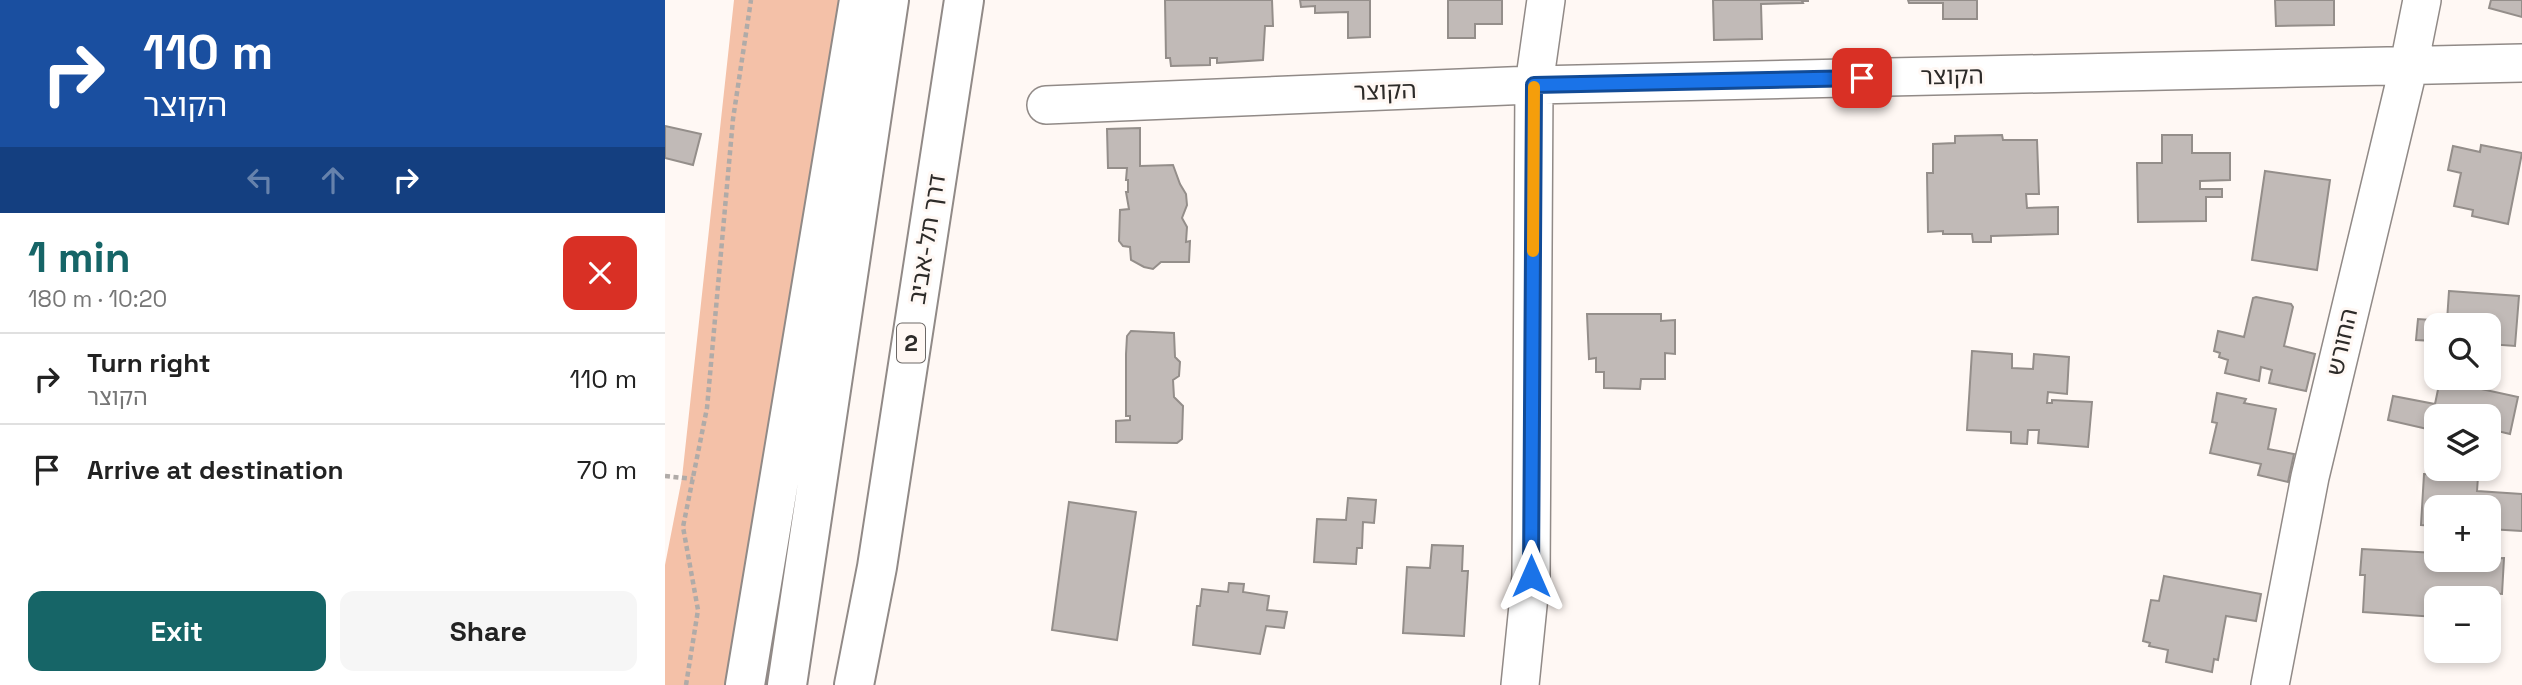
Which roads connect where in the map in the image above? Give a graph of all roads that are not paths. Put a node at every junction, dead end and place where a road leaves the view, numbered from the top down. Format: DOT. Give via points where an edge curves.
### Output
graph roads {
  1 [pos="859,0"];
  2 [pos="889,0"];
  3 [pos="964,0"];
  4 [pos="1546,0"];
  5 [pos="2422,0"];
  6 [pos="2522,63"];
  7 [pos="2409,65"];
  8 [pos="1534,85"];
  9 [pos="1046,104"];
  10 [pos="745,685"];
  11 [pos="787,685"];
  12 [pos="854,685"];
  13 [pos="1520,685"];
  14 [pos="2270,685"];
  1 -- 10 [label="highway"];
  2 -- 11 [label="highway"];
  3 -- 12 [label="highway, דרך תל-אביב / 2" via="877,566"];
  4 -- 8 [label="street"];
  5 -- 7 [label="street, החורש"];
  6 -- 7 [label="street, הקוצר"];
  7 -- 8 [label="street, הקוצר"];
  7 -- 14 [label="street, החורש" via="2310,477"];
  8 -- 9 [label="street, הקוצר"];
  8 -- 13 [label="street" via="1531,576"];
}
